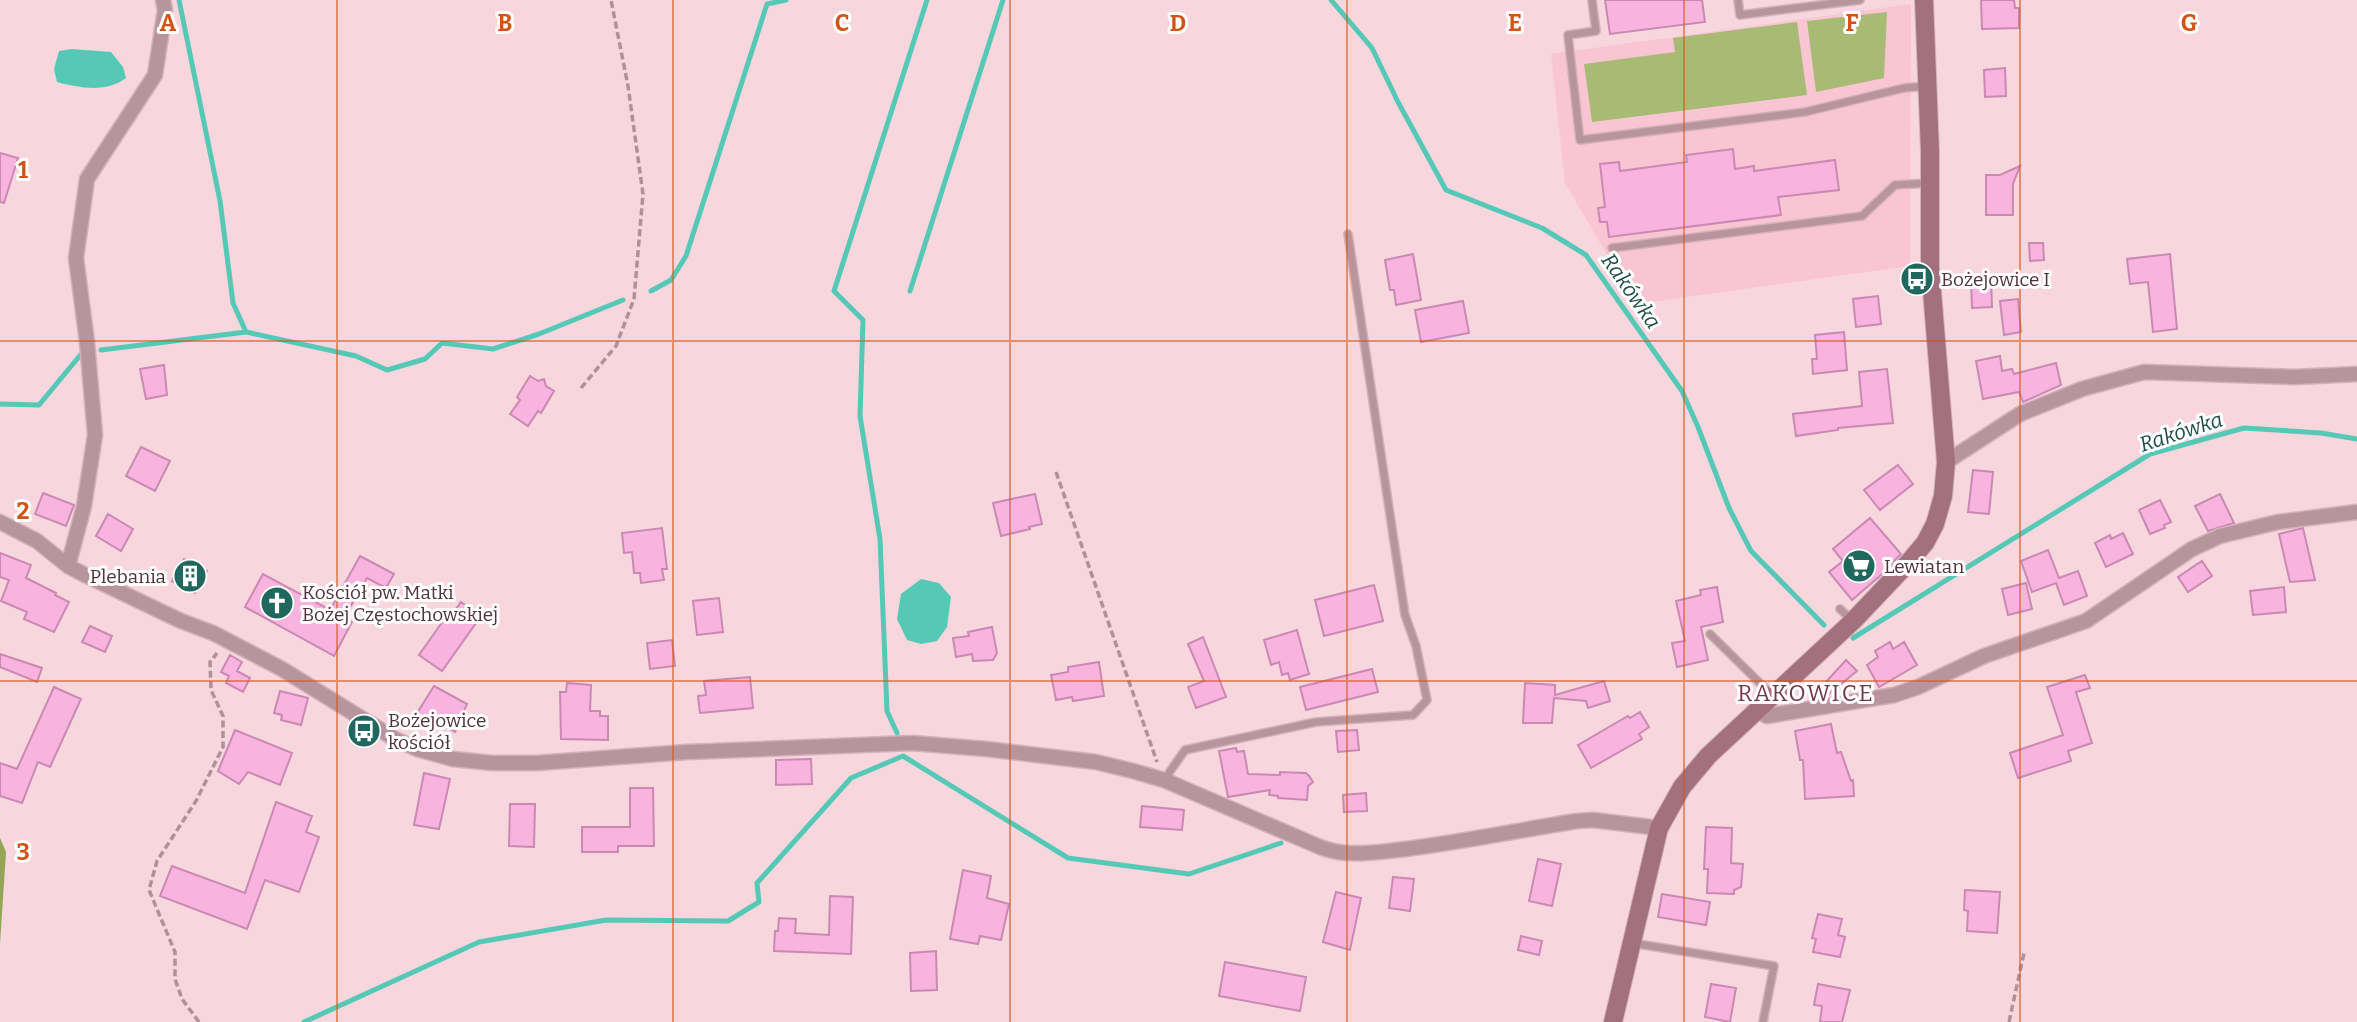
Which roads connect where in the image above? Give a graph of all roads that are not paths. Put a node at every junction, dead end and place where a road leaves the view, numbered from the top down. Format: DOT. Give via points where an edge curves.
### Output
graph roads {
  1 [pos="163,0"];
  2 [pos="1592,0"];
  3 [pos="1738,0"];
  4 [pos="1860,0"];
  5 [pos="1924,0"];
  6 [pos="1928,86"];
  7 [pos="1930,183"];
  8 [pos="1348,234"];
  9 [pos="1612,248"];
  10 [pos="2357,374"];
  11 [pos="1946,462"];
  12 [pos="2357,512"];
  13 [pos="0,522"];
  14 [pos="68,566"];
  15 [pos="1710,634"];
  16 [pos="1772,696"];
  17 [pos="1757,709"];
  18 [pos="1164,780"];
  19 [pos="1659,828"];
  20 [pos="1631,943"];
  21 [pos="1613,1022"];
  22 [pos="1763,1022"];
  1 -- 14 [label="street" via="155,75 87,179 76,258 95,435 84,506"];
  2 -- 6 [label="lane" via="1596,31 1568,35 1580,140 1805,112"];
  3 -- 4 [label="lane" via="1740,15"];
  5 -- 6 [label="street"];
  6 -- 7 [label="street"];
  7 -- 9 [label="lane" via="1895,185 1863,216"];
  7 -- 11 [label="street" via="1930,267"];
  8 -- 18 [label="lane" via="1405,615 1426,700 1413,715 1316,722 1185,750"];
  10 -- 11 [label="street" via="2295,377 2144,372 2082,389 2020,414"];
  11 -- 16 [label="street" via="1943,496 1925,543 1847,615"];
  12 -- 17 [label="street" via="2278,522 2220,536 2192,549 2086,621 1984,656 1894,695 1768,716"];
  13 -- 14 [label="street" via="37,541"];
  14 -- 18 [label="street" via="226,640 395,739 461,760 549,762 912,743 1096,762"];
  15 -- 16 [label="lane"];
  16 -- 17 [label="street"];
  17 -- 19 [label="street" via="1682,787"];
  18 -- 19 [label="street" via="1335,853 1351,855 1577,821"];
  19 -- 20 [label="street"];
  20 -- 21 [label="street"];
  20 -- 22 [label="lane" via="1774,966"];
}
